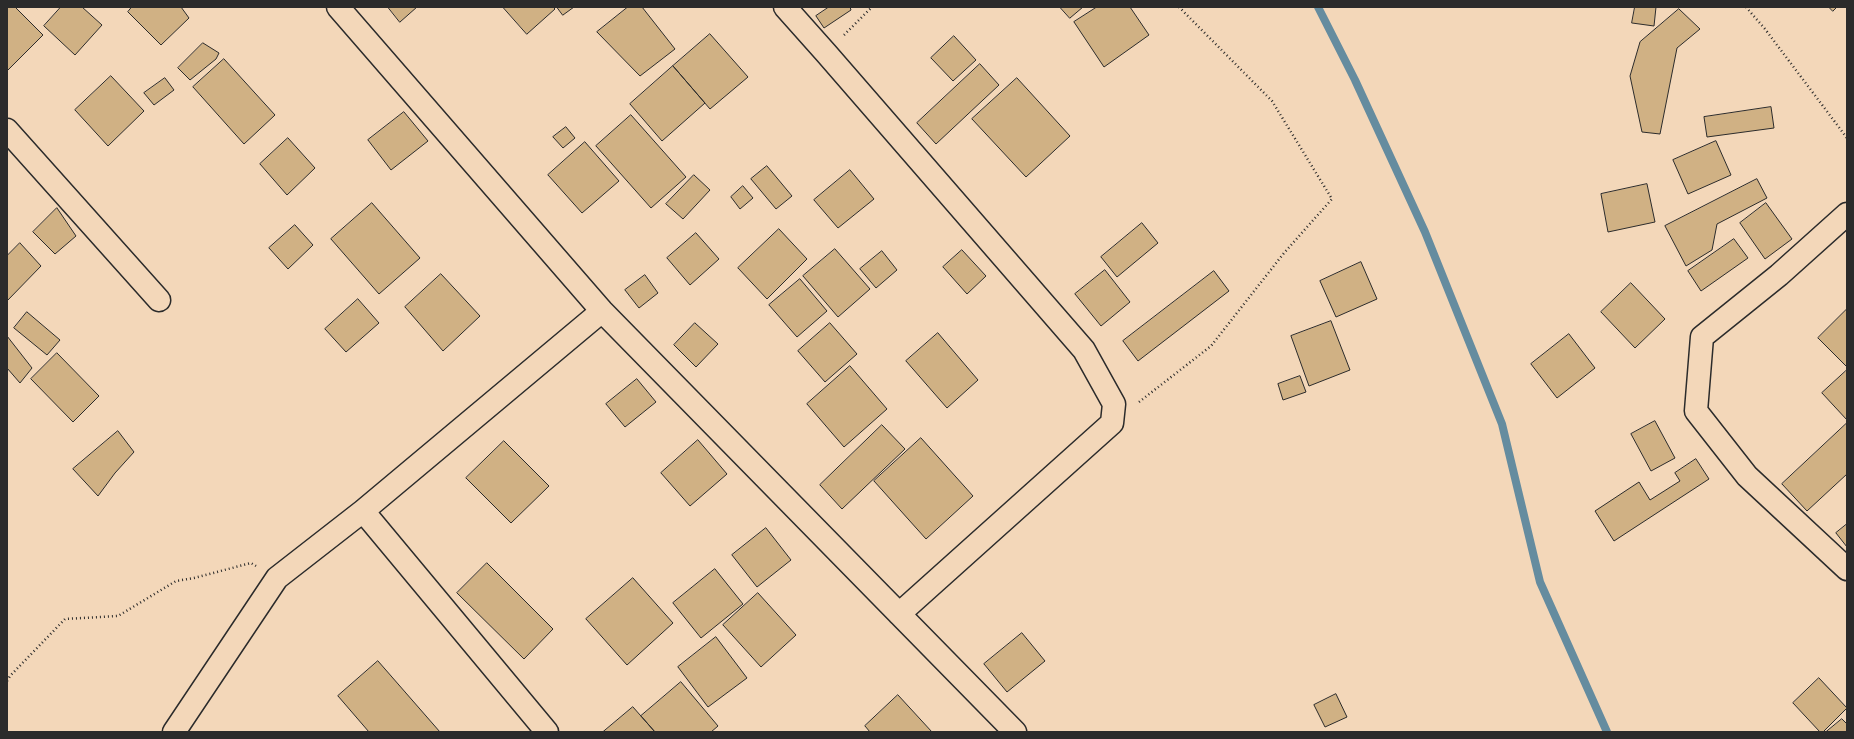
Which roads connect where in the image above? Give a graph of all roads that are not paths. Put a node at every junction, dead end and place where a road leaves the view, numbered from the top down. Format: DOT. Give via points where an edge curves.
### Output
graph roads {
  1 [pos="338,7"];
  2 [pos="785,7"];
  3 [pos="7,130"];
  4 [pos="1847,214"];
  5 [pos="159,300"];
  6 [pos="602,311"];
  7 [pos="364,511"];
  8 [pos="1847,569"];
  9 [pos="899,614"];
  10 [pos="174,732"];
  11 [pos="547,732"];
  12 [pos="1015,732"];
  1 -- 6 [label="street"];
  2 -- 9 [label="street" via="1084,350 1114,404 1112,423"];
  3 -- 5 [label="street"];
  4 -- 8 [label="street" via="1702,337 1696,411 1747,476"];
  6 -- 7 [label="street"];
  6 -- 9 [label="street"];
  7 -- 10 [label="street" via="277,578"];
  7 -- 11 [label="street"];
  9 -- 12 [label="street"];
}
